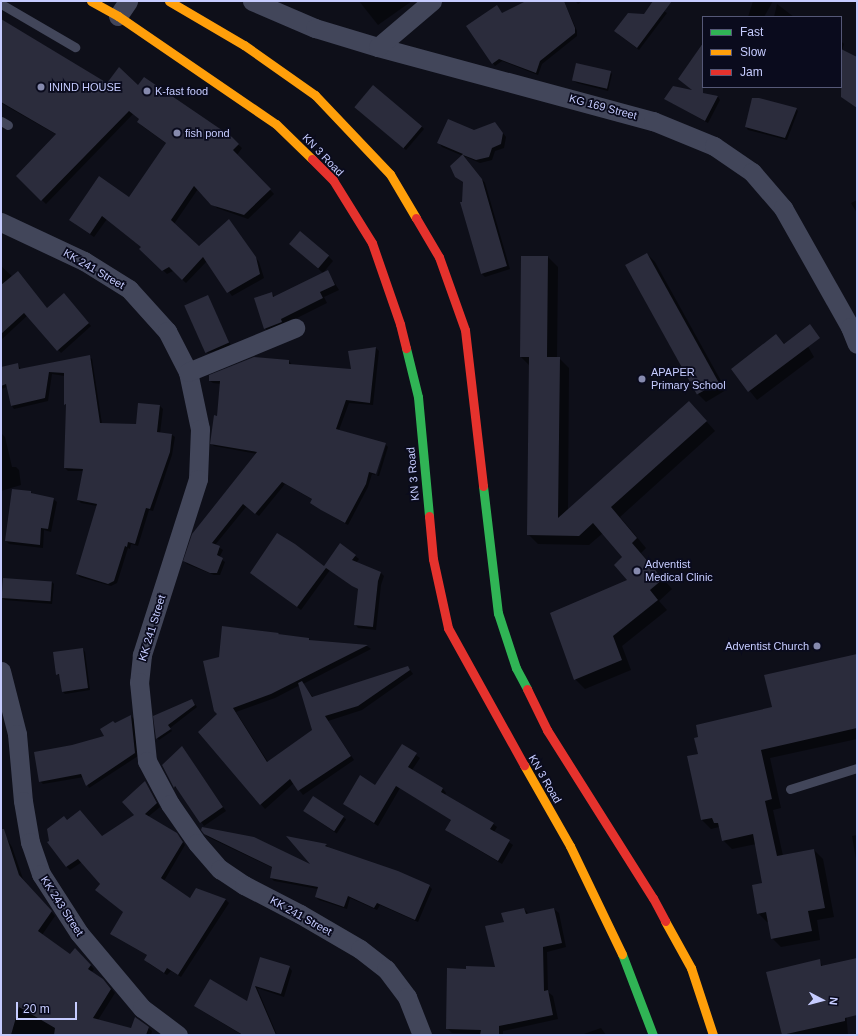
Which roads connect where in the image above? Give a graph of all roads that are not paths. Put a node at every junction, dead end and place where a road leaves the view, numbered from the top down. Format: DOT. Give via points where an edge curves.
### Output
graph roads {
  1 [pos="91,1"];
  2 [pos="169,1"];
  3 [pos="252,1"];
  4 [pos="432,1"];
  5 [pos="1,4"];
  6 [pos="123,9"];
  7 [pos="75,47"];
  8 [pos="378,47"];
  9 [pos="1,222"];
  10 [pos="295,328"];
  11 [pos="857,344"];
  12 [pos="188,372"];
  13 [pos="1,671"];
  14 [pos="857,768"];
  15 [pos="790,788"];
  16 [pos="178,1035"];
  17 [pos="422,1035"];
  18 [pos="653,1035"];
  19 [pos="712,1035"];
  1 -- 6 [label="highway, KN 3 Road"];
  2 -- 19 [label="highway" via="244,45 316,95 390,174 439,256 466,330 498,613 516,668 547,730 653,898 691,968"];
  3 -- 8 [label="street, KG 169 Street" via="315,28"];
  4 -- 8 [label="street"];
  5 -- 7 [label="lane"];
  6 -- 18 [label="highway, KN 3 Road" via="276,124 333,180 372,243 400,324 418,398 433,558 448,628 570,846 628,964"];
  8 -- 11 [label="street, KG 169 Street" via="653,121 714,146 752,172 783,208"];
  9 -- 12 [label="street, KK 241 Street" via="84,261 129,289 167,330"];
  10 -- 12 [label="street"];
  12 -- 17 [label="street, KK 241 Street" via="200,429 198,479 142,655 139,682 147,760 170,804 220,869 360,949 386,969 407,997"];
  13 -- 16 [label="street, KK 243 Street" via="17,734 23,801 30,842 41,874 79,933 142,1008"];
  14 -- 15 [label="lane"];
}
